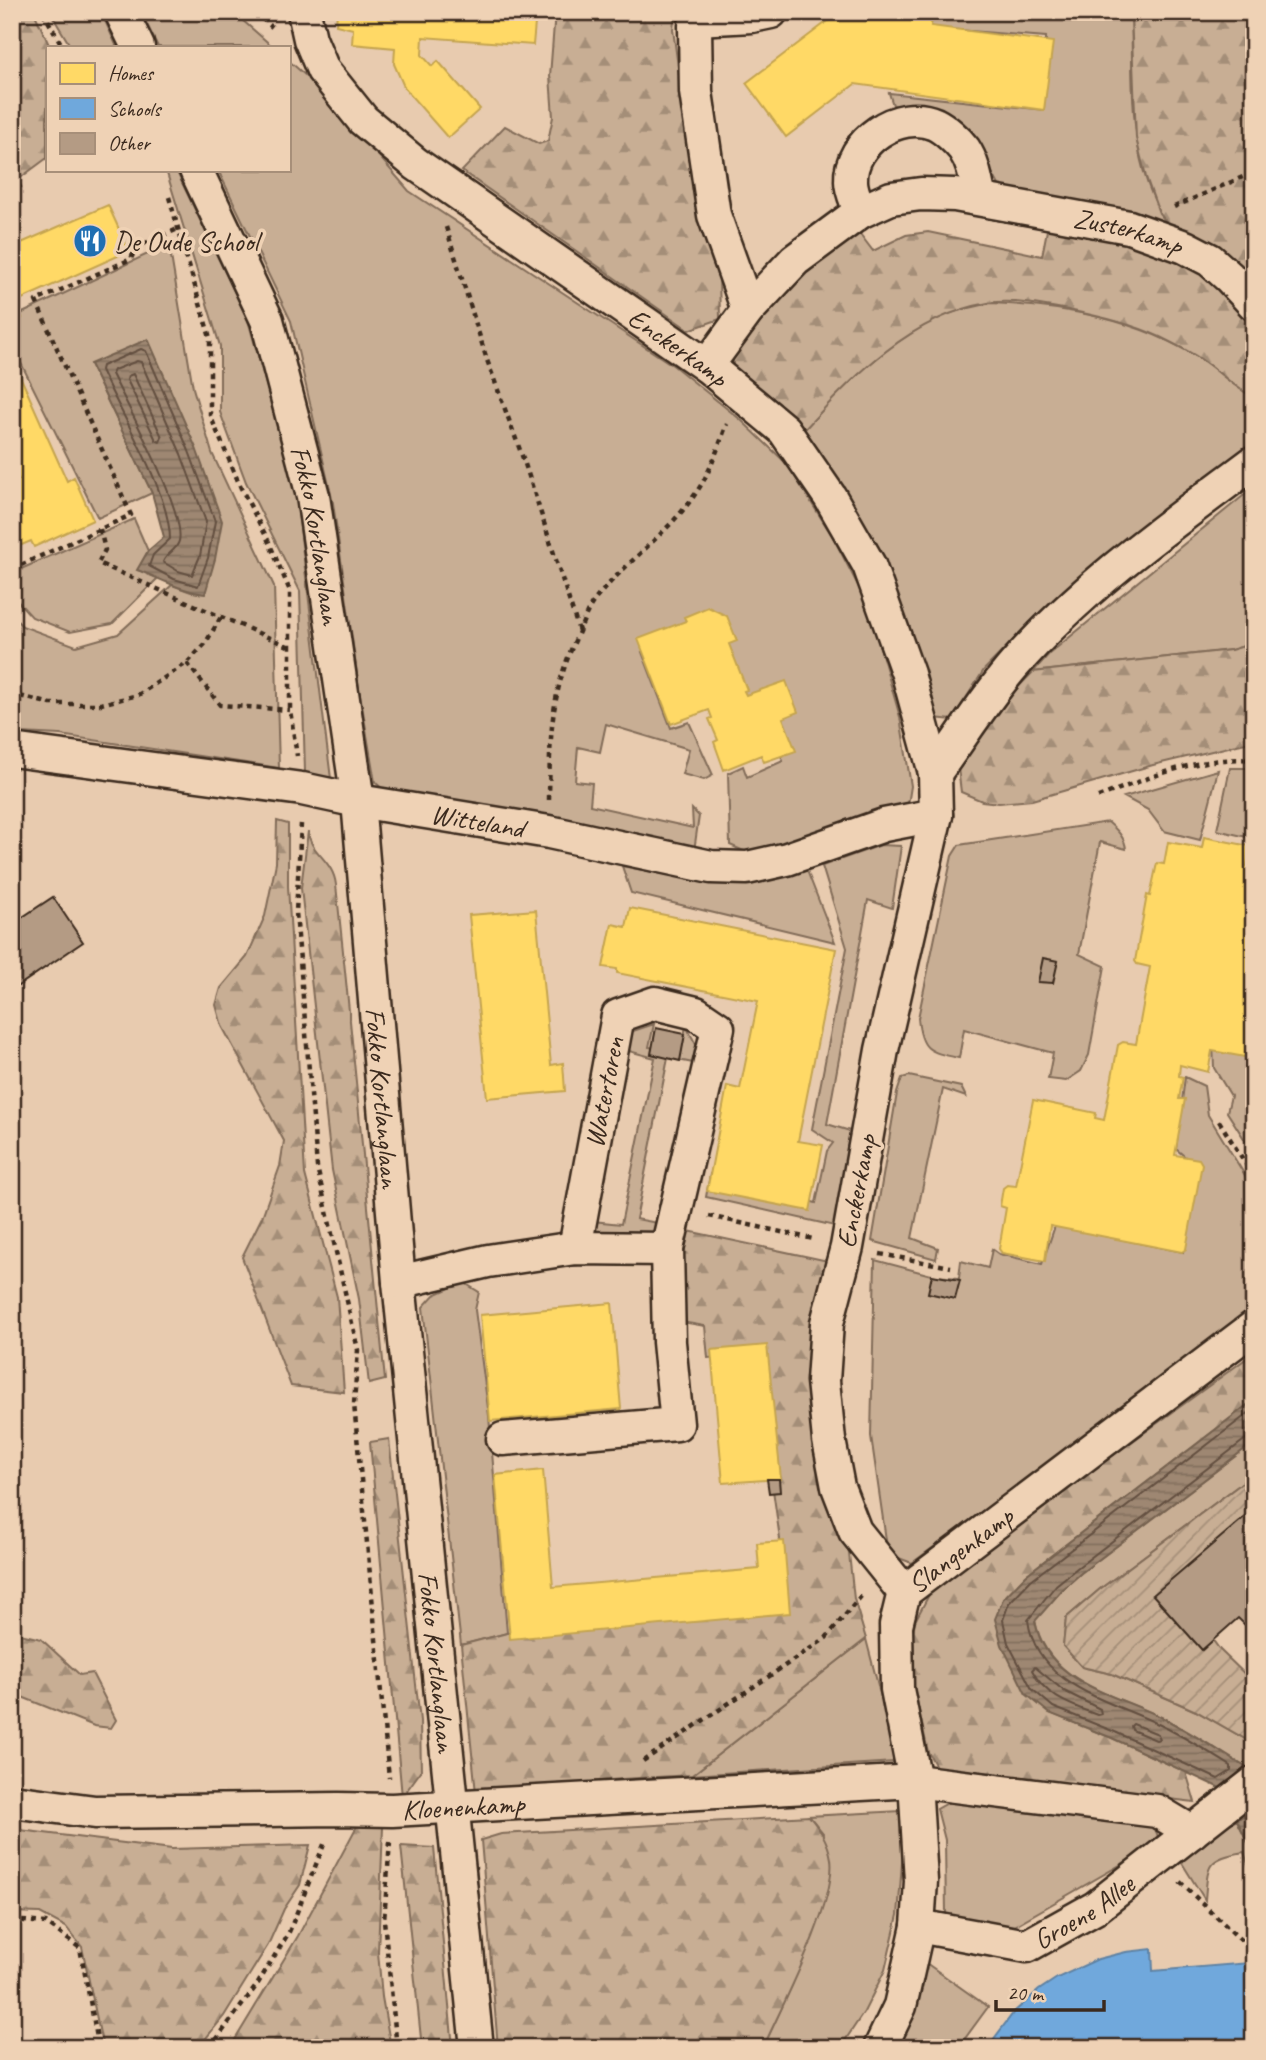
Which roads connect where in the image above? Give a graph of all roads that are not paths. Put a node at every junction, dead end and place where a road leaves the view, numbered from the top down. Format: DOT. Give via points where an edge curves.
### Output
graph roads {
  1 [pos="121,12"];
  2 [pos="304,12"];
  3 [pos="771,12"];
  4 [pos="697,16"];
  5 [pos="138,46"];
  6 [pos="197,172"];
  7 [pos="980,199"];
  8 [pos="860,212"];
  9 [pos="1254,304"];
  10 [pos="748,310"];
  11 [pos="707,366"];
  12 [pos="1254,462"];
  13 [pos="12,750"];
  14 [pos="935,773"];
  15 [pos="358,801"];
  16 [pos="936,816"];
  17 [pos="575,1248"];
  18 [pos="667,1249"];
  19 [pos="400,1282"];
  20 [pos="1254,1327"];
  21 [pos="503,1439"];
  22 [pos="894,1581"];
  23 [pos="915,1781"];
  24 [pos="1254,1783"];
  25 [pos="12,1801"];
  26 [pos="454,1807"];
  27 [pos="1192,1832"];
  28 [pos="918,1926"];
  29 [pos="477,2048"];
  30 [pos="880,2048"];
  1 -- 5 [label="street"];
  2 -- 11 [label="street, Enckerkamp" via="323,70 363,120 431,174"];
  3 -- 4 [label="street"];
  4 -- 10 [label="street" via="696,92 714,215"];
  6 -- 15 [label="street, Fokko Kortlanglaan" via="267,320 313,496"];
  7 -- 8 [label="street, Zusterkamp" via="921,194 891,198"];
  7 -- 8 [label="street" via="973,165 962,147 934,124 901,122 866,140 852,165 850,182"];
  7 -- 9 [label="street, Zusterkamp" via="1129,228 1185,247 1210,260"];
  8 -- 10 [label="street, Zusterkamp" via="795,260"];
  10 -- 11 [label="street, Zusterkamp"];
  11 -- 14 [label="street, Enckerkamp" via="784,430 869,565 908,674"];
  12 -- 14 [label="street" via="1055,620 1012,667"];
  13 -- 15 [label="street, Witteland" via="302,789"];
  14 -- 16 [label="street, Enckerkamp"];
  15 -- 16 [label="street, Witteland" via="549,832 711,867 747,868 884,825"];
  15 -- 19 [label="street, Fokko Kortlanglaan"];
  16 -- 22 [label="street, Enckerkamp" via="882,1050 847,1247 827,1323 823,1381 838,1487 855,1531"];
  17 -- 18 [label="street"];
  17 -- 18 [label="street, Watertoren" via="618,1016 655,1003 695,1013 718,1028"];
  17 -- 19 [label="street" via="488,1261"];
  18 -- 21 [label="street, Watertoren" via="677,1424"];
  19 -- 26 [label="street, Fokko Kortlanglaan"];
  20 -- 22 [label="street, Slangenkamp"];
  22 -- 23 [label="street, Slangenkamp" via="897,1689"];
  23 -- 26 [label="street, Kloenenkamp"];
  23 -- 27 [label="street" via="1157,1811"];
  23 -- 28 [label="street, Slangenkamp" via="921,1881"];
  24 -- 27 [label="street, Groene Allee"];
  25 -- 26 [label="street, Kloenenkamp" via="95,1812"];
  26 -- 29 [label="street, Fokko Kortlanglaan"];
  27 -- 28 [label="street, Groene Allee" via="1095,1908 1027,1946"];
  28 -- 30 [label="street, Slangenkamp" via="900,2006"];
}
